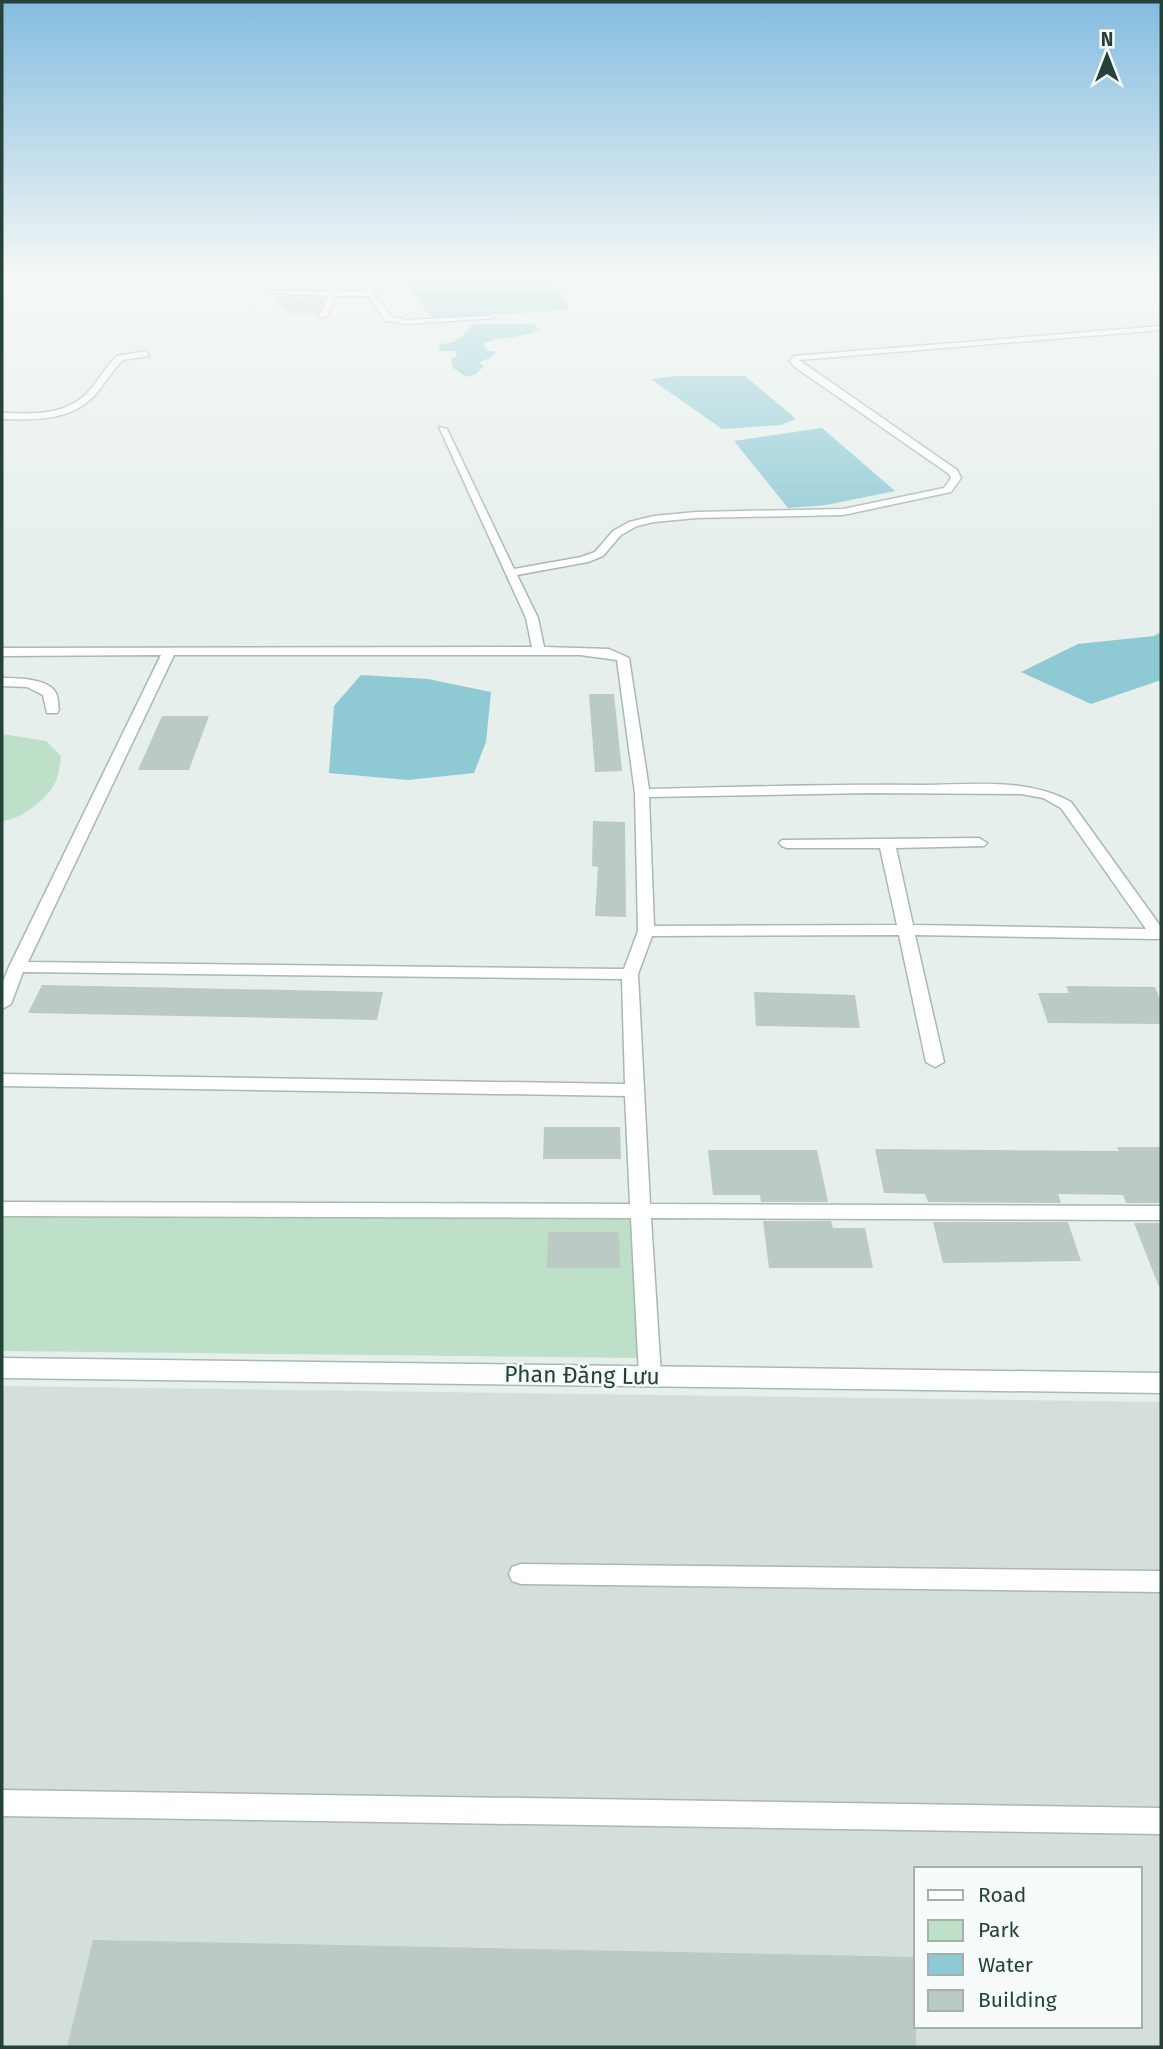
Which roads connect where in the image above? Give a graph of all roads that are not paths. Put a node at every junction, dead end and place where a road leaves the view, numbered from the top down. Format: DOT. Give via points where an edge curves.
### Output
graph roads {
  1 [pos="112,369"];
  2 [pos="803,369"];
  3 [pos="2,416"];
  4 [pos="442,429"];
  5 [pos="510,573"];
  6 [pos="539,651"];
  7 [pos="2,652"];
  8 [pos="169,652"];
  9 [pos="2,682"];
  10 [pos="52,710"];
  11 [pos="642,793"];
  12 [pos="787,843"];
  13 [pos="887,843"];
  14 [pos="979,843"];
  15 [pos="646,930"];
  16 [pos="905,930"];
  17 [pos="17,967"];
  18 [pos="630,974"];
  19 [pos="2,1004"];
  20 [pos="935,1062"];
  21 [pos="2,1080"];
  22 [pos="634,1090"];
  23 [pos="2,1209"];
  24 [pos="641,1210"];
  25 [pos="1161,1213"];
  26 [pos="2,1368"];
  27 [pos="650,1376"];
  28 [pos="1161,1383"];
  29 [pos="521,1574"];
  30 [pos="1161,1582"];
  31 [pos="2,1803"];
  32 [pos="1161,1821"];
  1 -- 3 [label="lane" via="73,410"];
  2 -- 5 [label="lane" via="953,472 954,484 947,490 843,512 654,519 617,533 599,554 584,560"];
  4 -- 5 [label="lane"];
  5 -- 6 [label="lane" via="532,618"];
  6 -- 8 [label="lane"];
  6 -- 11 [label="lane" via="609,653 624,658"];
  7 -- 8 [label="lane"];
  8 -- 17 [label="lane"];
  9 -- 10 [label="lane" via="42,688 49,693"];
  11 -- 15 [label="lane"];
  11 -- 16 [label="lane" via="868,789 1047,793 1066,805 1158,934"];
  12 -- 13 [label="lane"];
  13 -- 14 [label="lane"];
  13 -- 16 [label="lane"];
  15 -- 16 [label="lane"];
  15 -- 18 [label="lane"];
  16 -- 20 [label="lane"];
  17 -- 18 [label="lane"];
  17 -- 19 [label="lane"];
  18 -- 22 [label="lane"];
  21 -- 22 [label="lane"];
  22 -- 24 [label="lane"];
  23 -- 24 [label="lane"];
  24 -- 25 [label="lane"];
  24 -- 27 [label="lane"];
  26 -- 27 [label="street, Phan Đăng Lưu"];
  27 -- 28 [label="street, Phan Đăng Lưu"];
  29 -- 30 [label="lane"];
  31 -- 32 [label="lane"];
}
